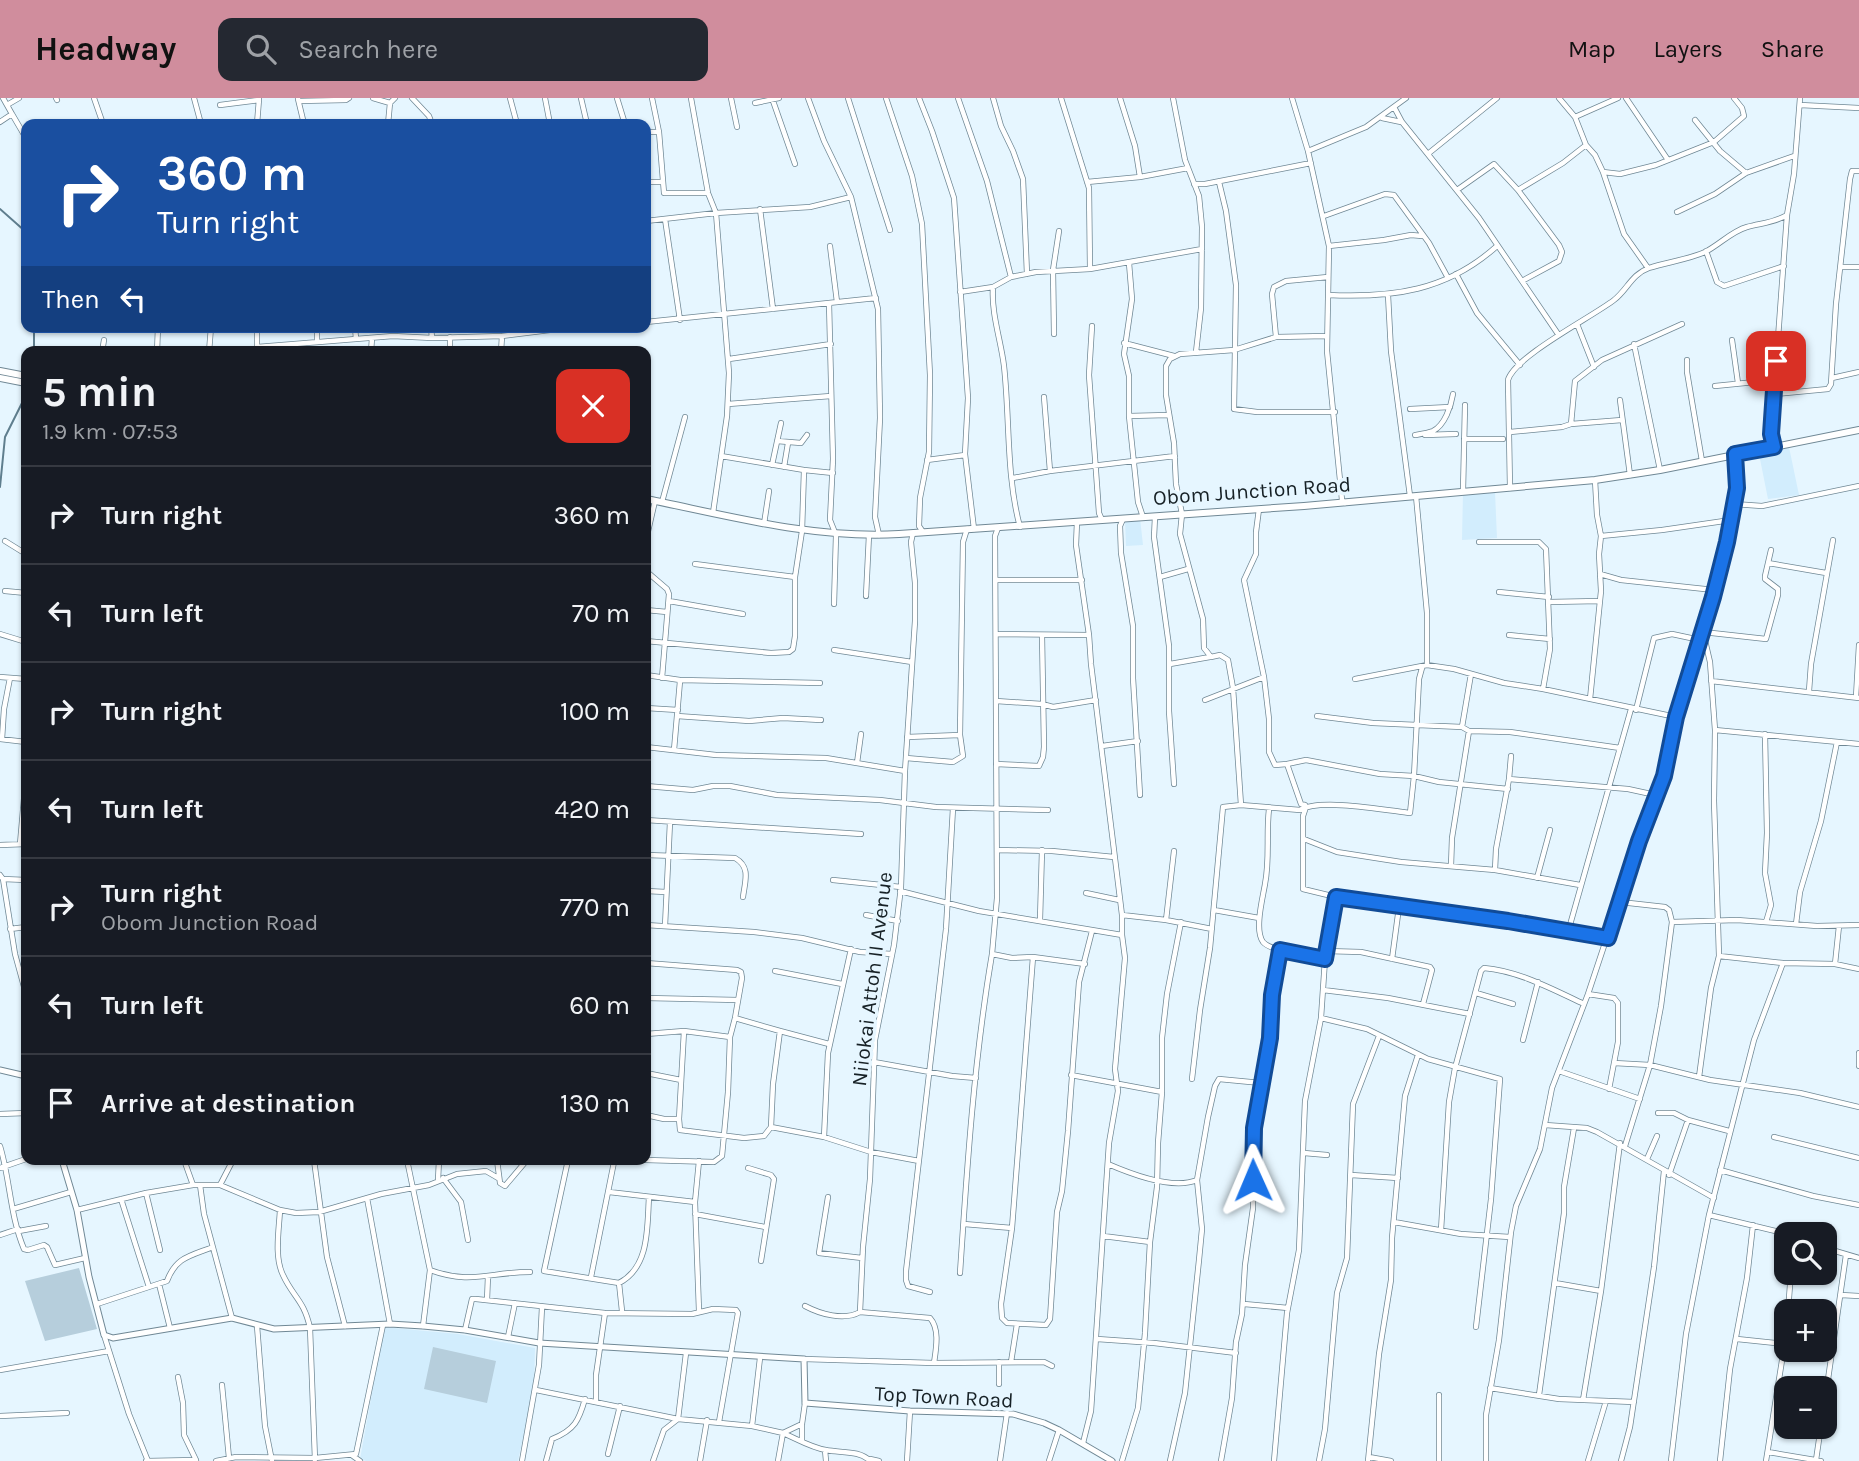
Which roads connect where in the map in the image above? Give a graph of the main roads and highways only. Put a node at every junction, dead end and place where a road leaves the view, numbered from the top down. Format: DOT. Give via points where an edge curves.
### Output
graph roads {
  1 [pos="0,371"];
  2 [pos="21,375"];
  3 [pos="0,378"];
  4 [pos="21,382"];
  5 [pos="1859,430"];
  6 [pos="651,500"];
  1 -- 2 [label="main road"];
  3 -- 4 [label="main road"];
  5 -- 6 [label="main road, Obom Junction Road" via="1595,480 1020,527 836,535"];
}
